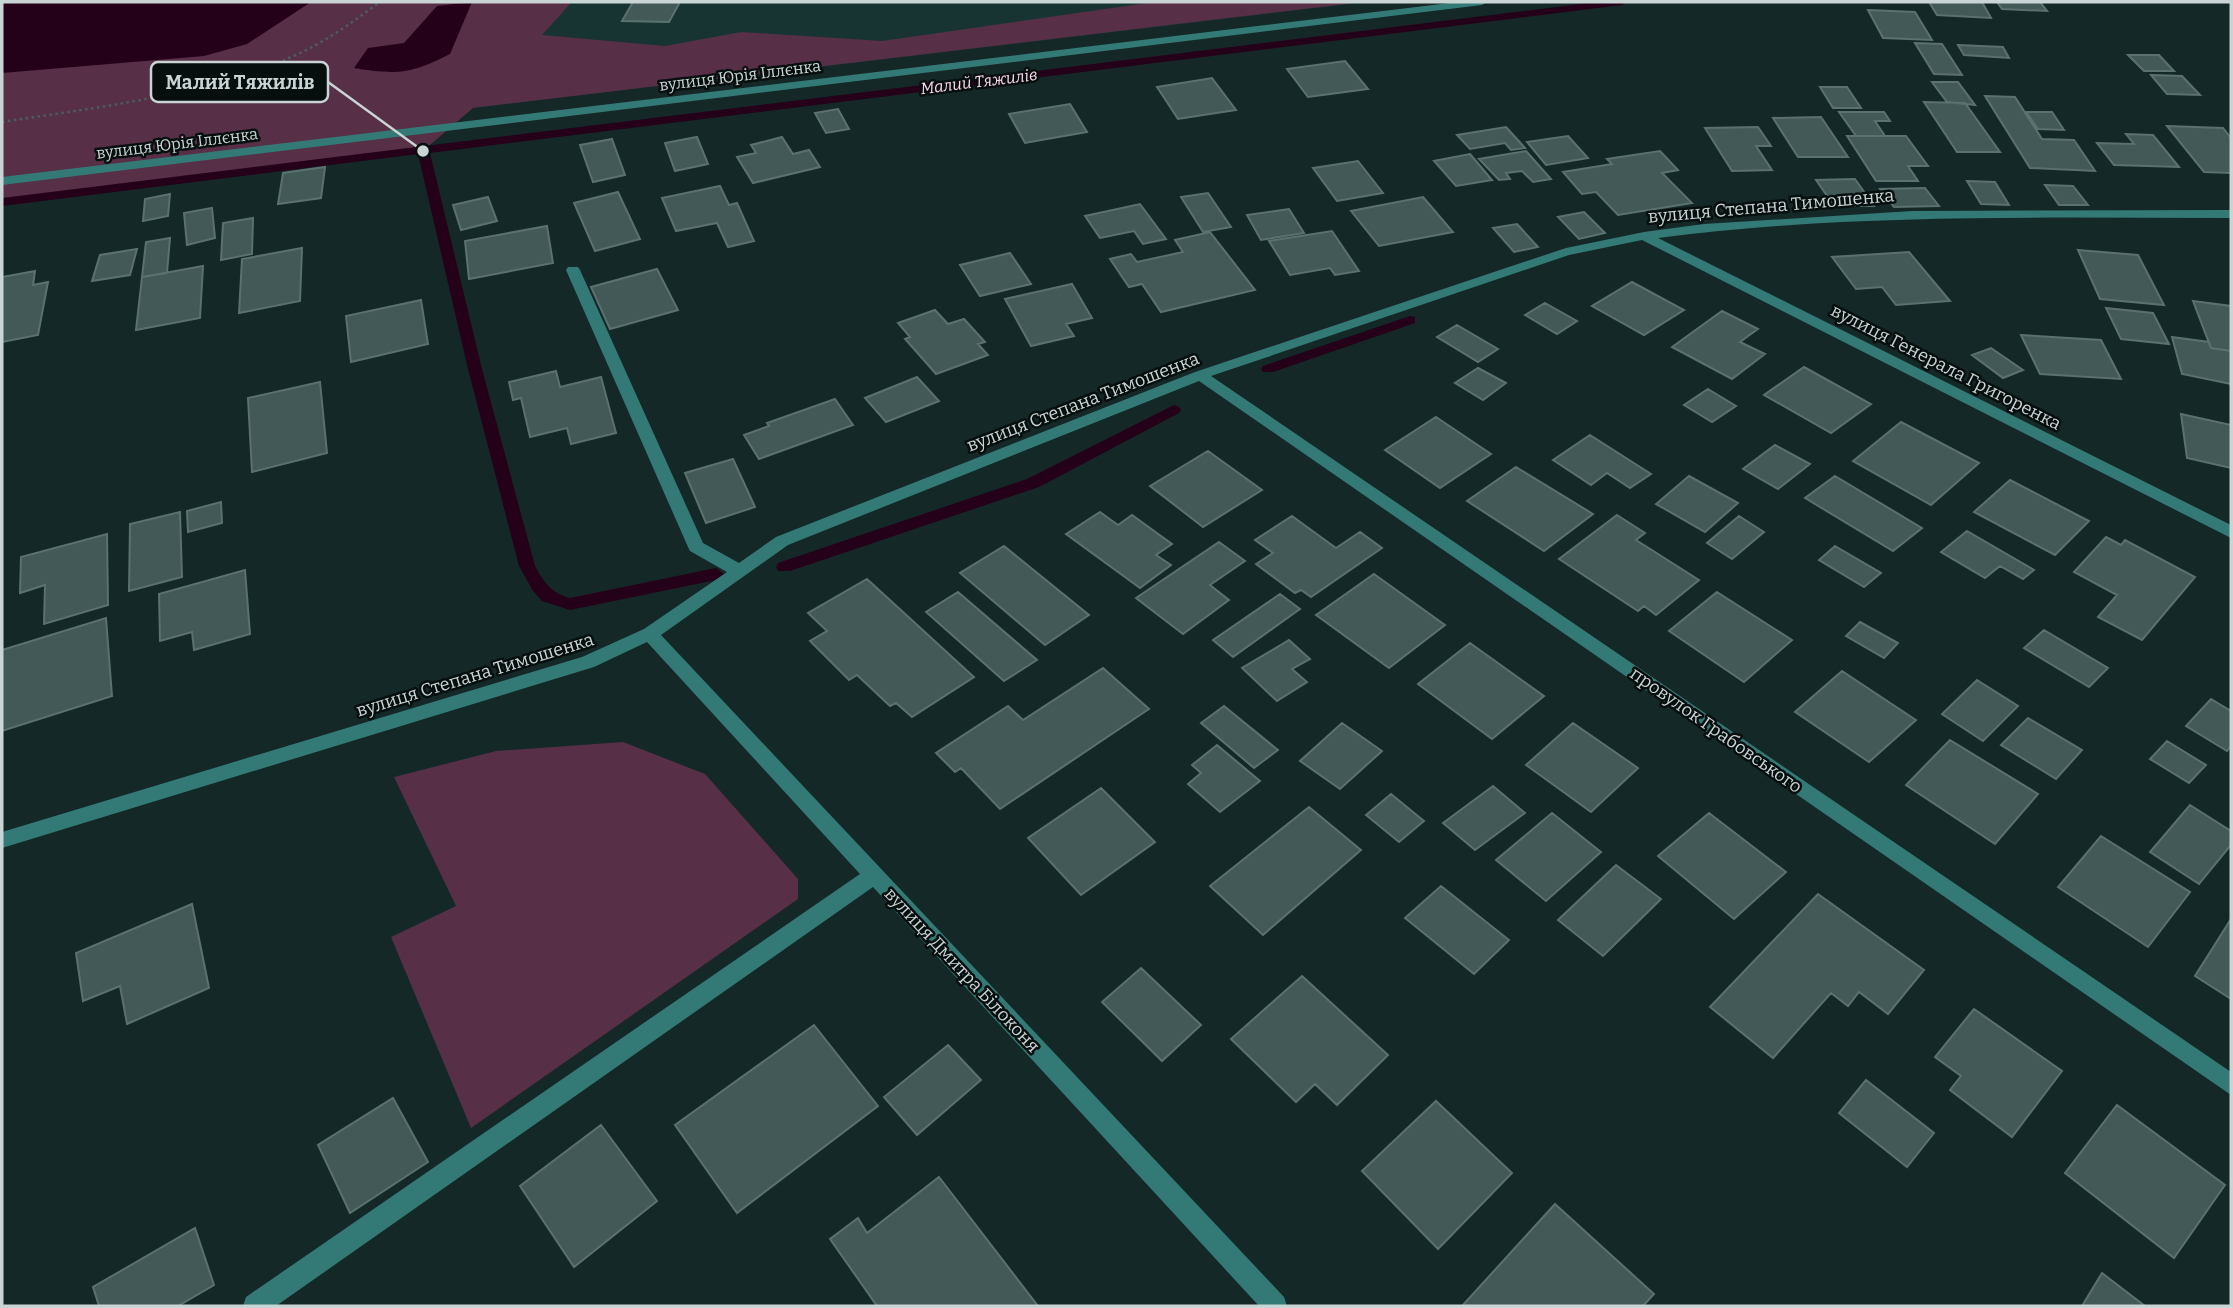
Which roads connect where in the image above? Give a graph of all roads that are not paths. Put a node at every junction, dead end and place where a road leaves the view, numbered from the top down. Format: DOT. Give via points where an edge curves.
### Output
graph roads {
  1 [pos="1482,2"];
  2 [pos="2,181"];
  3 [pos="2231,214"];
  4 [pos="1643,236"];
  5 [pos="573,270"];
  6 [pos="1200,375"];
  7 [pos="2231,532"];
  8 [pos="739,571"];
  9 [pos="650,634"];
  10 [pos="2,840"];
  11 [pos="874,875"];
  12 [pos="2231,1085"];
  13 [pos="256,1306"];
  14 [pos="1275,1306"];
  1 -- 2 [label="street, вулиця Юрія Іллєнка"];
  3 -- 4 [label="street, вулиця Степана Тимошенка" via="1912,215"];
  4 -- 6 [label="street, вулиця Степана Тимошенка" via="1566,252"];
  4 -- 7 [label="street, вулиця Генерала Григоренка"];
  5 -- 8 [label="street" via="696,547"];
  6 -- 8 [label="street, вулиця Степана Тимошенка" via="782,541"];
  6 -- 12 [label="street, провулок Грабовського"];
  8 -- 9 [label="street, вулиця Степана Тимошенка"];
  9 -- 10 [label="street, вулиця Степана Тимошенка" via="588,662"];
  9 -- 11 [label="street, вулиця Дмитра Білоконя"];
  11 -- 13 [label="street"];
  11 -- 14 [label="street, вулиця Дмитра Білоконя"];
}
